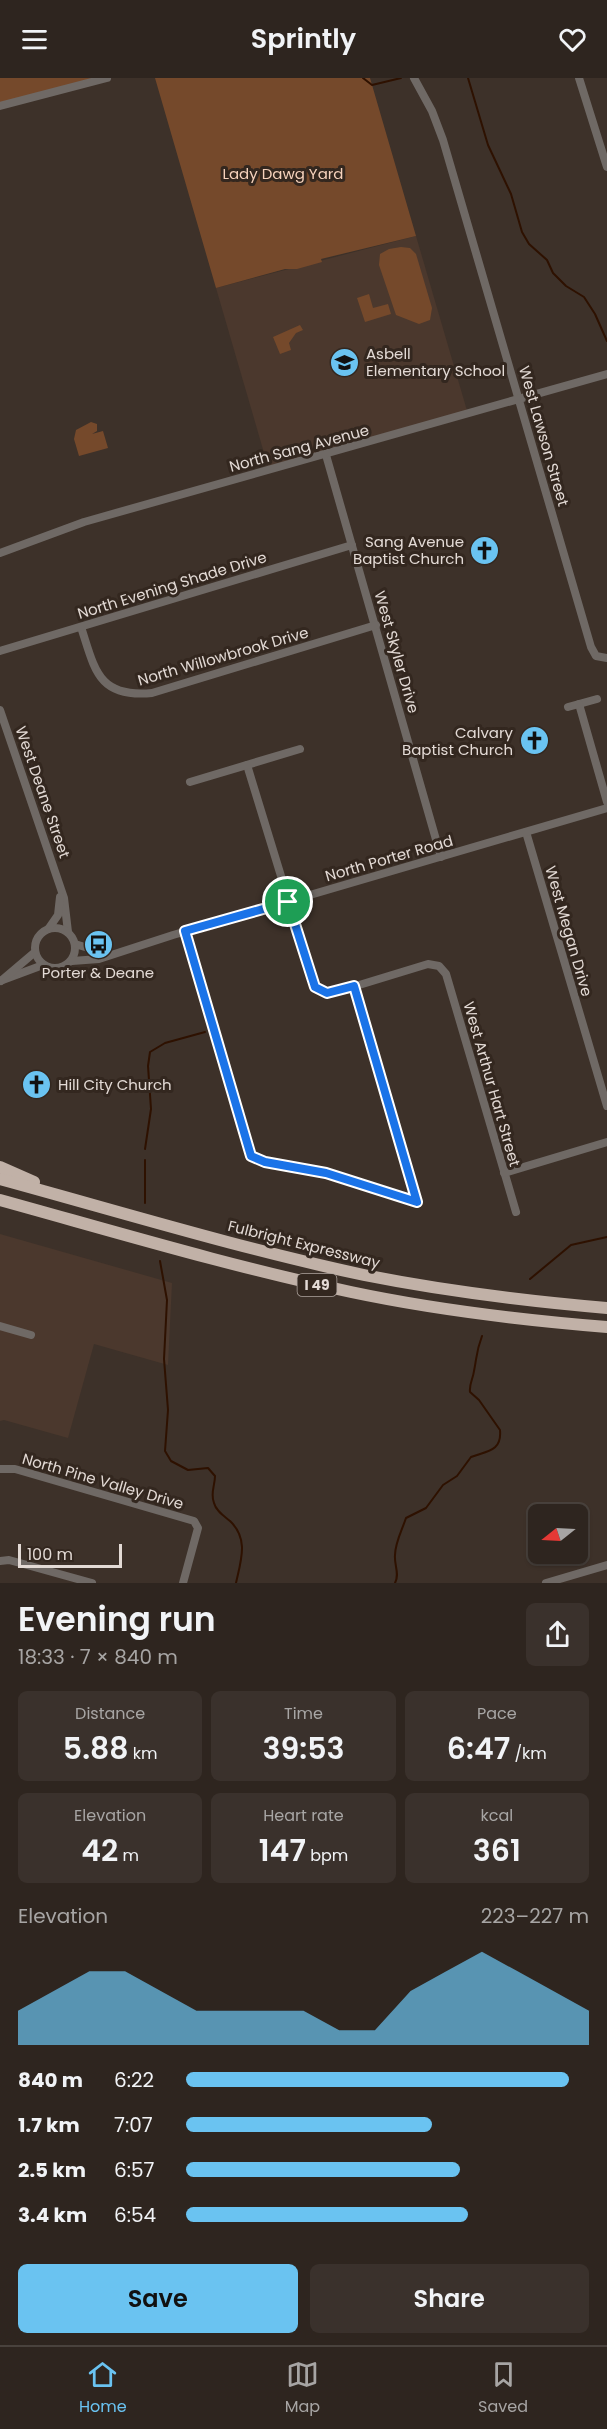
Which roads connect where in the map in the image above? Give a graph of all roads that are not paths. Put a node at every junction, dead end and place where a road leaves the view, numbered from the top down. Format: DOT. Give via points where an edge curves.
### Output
graph roads {
  1 [pos="107,78"];
  2 [pos="414,78"];
  3 [pos="579,78"];
  4 [pos="0,106"];
  5 [pos="605,153"];
  6 [pos="607,168"];
  7 [pos="607,374"];
  8 [pos="519,400"];
  9 [pos="326,455"];
  10 [pos="352,545"];
  11 [pos="0,553"];
  12 [pos="376,625"];
  13 [pos="81,627"];
  14 [pos="0,651"];
  15 [pos="607,658"];
  16 [pos="597,699"];
  17 [pos="579,704"];
  18 [pos="568,707"];
  19 [pos="0,710"];
  20 [pos="300,749"];
  21 [pos="248,765"];
  22 [pos="190,782"];
  23 [pos="607,802"];
  24 [pos="607,808"];
  25 [pos="526,832"];
  26 [pos="441,857"];
  27 [pos="60,884"];
  28 [pos="288,902"];
  29 [pos="49,928"];
  30 [pos="185,931"];
  31 [pos="68,932"];
  32 [pos="75,944"];
  33 [pos="35,952"];
  34 [pos="109,954"];
  35 [pos="72,961"];
  36 [pos="43,965"];
  37 [pos="0,981"];
  38 [pos="354,986"];
  39 [pos="607,1106"];
  40 [pos="607,1142"];
  41 [pos="0,1167"];
  42 [pos="504,1173"];
  43 [pos="0,1179"];
  44 [pos="71,1198"];
  45 [pos="0,1200"];
  46 [pos="516,1212"];
  47 [pos="607,1308"];
  48 [pos="0,1326"];
  49 [pos="607,1328"];
  50 [pos="31,1335"];
  51 [pos="0,1469"];
  52 [pos="0,1561"];
  53 [pos="607,1565"];
  54 [pos="92,1583"];
  55 [pos="183,1583"];
  56 [pos="548,1583"];
  1 -- 4 [label="street"];
  2 -- 8 [label="street, West Lawson Street" via="443,140"];
  3 -- 5 [label="street"];
  5 -- 6 [label="street"];
  7 -- 8 [label="street, North Sang Avenue"];
  8 -- 9 [label="street, North Sang Avenue"];
  8 -- 15 [label="street, West Lawson Street" via="591,647 596,656"];
  9 -- 10 [label="street, West Skyler Drive"];
  9 -- 11 [label="street, North Sang Avenue" via="68,527"];
  10 -- 12 [label="street, West Skyler Drive"];
  10 -- 13 [label="street, North Evening Shade Drive"];
  12 -- 13 [label="street, North Willowbrook Drive" via="152,693 130,695 110,687 95,670"];
  12 -- 26 [label="street, West Skyler Drive"];
  13 -- 14 [label="street, North Evening Shade Drive"];
  16 -- 17 [label="street"];
  17 -- 18 [label="street"];
  17 -- 23 [label="street"];
  19 -- 27 [label="street, West Deane Street"];
  20 -- 21 [label="street"];
  21 -- 22 [label="street"];
  21 -- 28 [label="street"];
  24 -- 25 [label="street, North Porter Road"];
  25 -- 26 [label="street, North Porter Road"];
  25 -- 39 [label="street, West Megan Drive"];
  26 -- 28 [label="street, North Porter Road"];
  27 -- 29 [label="street, West Deane Street" via="58,915"];
  27 -- 31 [label="street, West Deane Street"];
  28 -- 30 [label="street, North Porter Road"];
  28 -- 38 [label="street" via="312,981 321,991 333,993"];
  29 -- 31 [label="street"];
  29 -- 33 [label="street" via="35,941"];
  30 -- 34 [label="street, North Porter Road"];
  30 -- 38 [label="street" via="251,1156 326,1173 417,1202"];
  31 -- 32 [label="street"];
  32 -- 34 [label="street"];
  32 -- 35 [label="street"];
  33 -- 36 [label="street"];
  33 -- 37 [label="street"];
  34 -- 35 [label="street, North Porter Road" via="99,959"];
  35 -- 36 [label="street" via="56,968"];
  36 -- 37 [label="street"];
  38 -- 42 [label="street, West Arthur Hart Street" via="428,964 439,966 446,974"];
  40 -- 42 [label="street"];
  41 -- 44 [label="highway"];
  42 -- 46 [label="street, West Arthur Hart Street"];
  43 -- 44 [label="highway, Fulbright Expressway / I 49"];
  44 -- 47 [label="highway, Fulbright Expressway / I 49" via="365,1275 473,1293"];
  45 -- 49 [label="highway, I 49" via="353,1293 472,1314"];
  48 -- 50 [label="street"];
  51 -- 55 [label="street, North Pine Valley Drive" via="15,1469 194,1521 197,1524"];
  52 -- 54 [label="street" via="9,1560"];
  53 -- 56 [label="street"];
}
